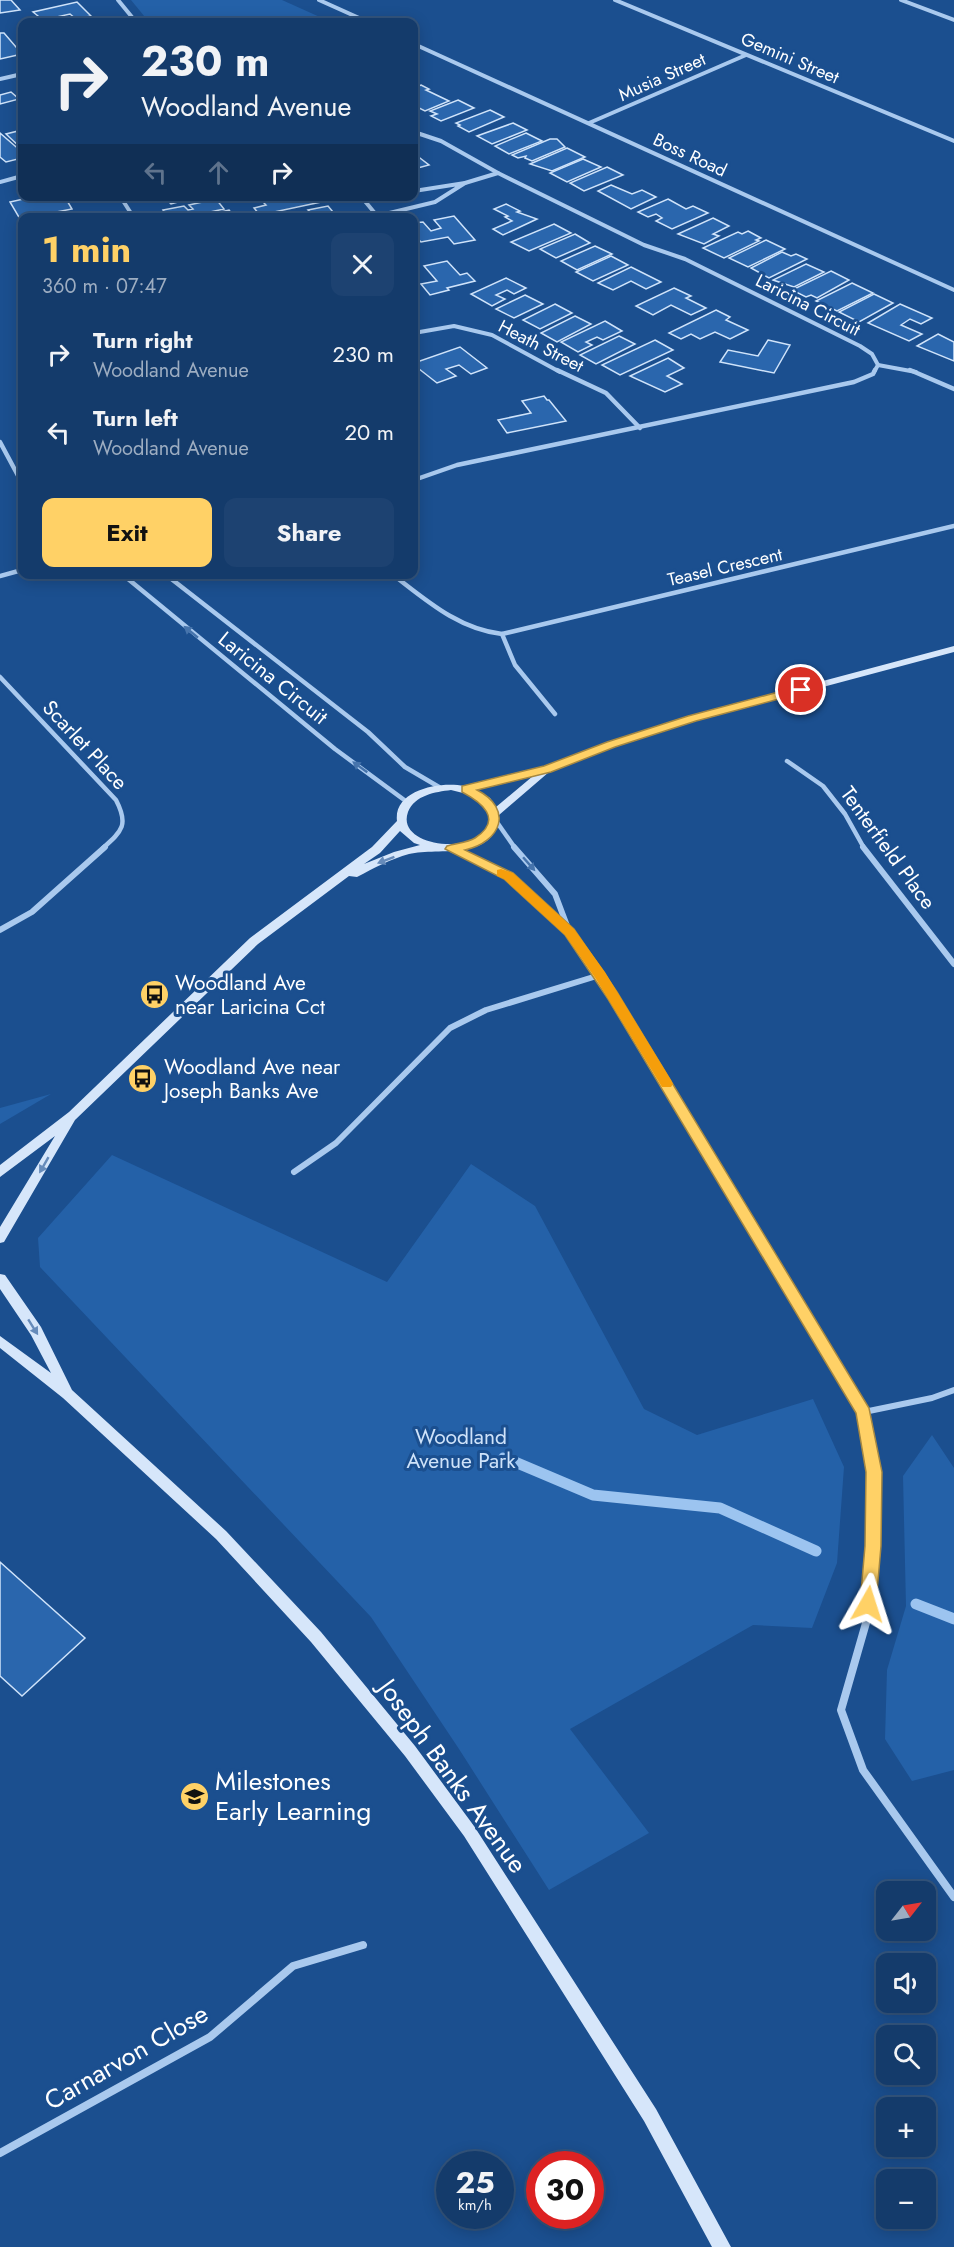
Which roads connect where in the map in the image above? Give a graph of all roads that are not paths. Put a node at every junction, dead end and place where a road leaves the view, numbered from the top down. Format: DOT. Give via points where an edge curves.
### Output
graph roads {
  1 [pos="118,0"];
  2 [pos="319,0"];
  3 [pos="615,0"];
  4 [pos="901,0"];
  5 [pos="133,18"];
  6 [pos="359,18"];
  7 [pos="954,20"];
  8 [pos="418,46"];
  9 [pos="746,55"];
  10 [pos="18,75"];
  11 [pos="0,79"];
  12 [pos="589,123"];
  13 [pos="418,133"];
  14 [pos="954,141"];
  15 [pos="498,172"];
  16 [pos="18,177"];
  17 [pos="0,182"];
  18 [pos="465,183"];
  19 [pos="418,190"];
  20 [pos="365,201"];
  21 [pos="375,213"];
  22 [pos="395,213"];
  23 [pos="954,290"];
  24 [pos="418,332"];
  25 [pos="878,365"];
  26 [pos="954,389"];
  27 [pos="640,428"];
  28 [pos="0,442"];
  29 [pos="18,476"];
  30 [pos="418,479"];
  31 [pos="954,526"];
  32 [pos="18,571"];
  33 [pos="0,576"];
  34 [pos="128,579"];
  35 [pos="171,579"];
  36 [pos="399,579"];
  37 [pos="502,634"];
  38 [pos="954,649"];
  39 [pos="0,677"];
  40 [pos="555,714"];
  41 [pos="787,761"];
  42 [pos="547,769"];
  43 [pos="439,787"];
  44 [pos="466,789"];
  45 [pos="407,802"];
  46 [pos="494,816"];
  47 [pos="401,823"];
  48 [pos="447,849"];
  49 [pos="323,889"];
  50 [pos="0,930"];
  51 [pos="569,932"];
  52 [pos="954,964"];
  53 [pos="600,975"];
  54 [pos="73,1115"];
  55 [pos="0,1172"];
  56 [pos="294,1172"];
  57 [pos="0,1238"];
  58 [pos="0,1279"];
  59 [pos="0,1341"];
  60 [pos="954,1390"];
  61 [pos="68,1394"];
  62 [pos="864,1412"];
  63 [pos="954,1897"];
  64 [pos="363,1945"];
  65 [pos="0,2153"];
  66 [pos="722,2247"];
  1 -- 5 [label="street"];
  2 -- 6 [label="street"];
  3 -- 9 [label="street, Gemini Street"];
  4 -- 7 [label="street"];
  8 -- 12 [label="street, Boss Road"];
  9 -- 12 [label="street, Musia Street"];
  9 -- 14 [label="street, Gemini Street"];
  10 -- 11 [label="street"];
  12 -- 23 [label="street, Boss Road"];
  13 -- 15 [label="street, Laricina Circuit" via="441,141"];
  15 -- 18 [label="street"];
  15 -- 25 [label="street, Laricina Circuit" via="860,346 872,354"];
  16 -- 17 [label="street"];
  18 -- 19 [label="street"];
  18 -- 22 [label="street" via="450,196"];
  20 -- 21 [label="street"];
  24 -- 27 [label="street, Heath Street" via="454,326 492,334 606,393"];
  25 -- 26 [label="street" via="915,371"];
  25 -- 27 [label="street" via="873,374 854,382"];
  27 -- 30 [label="street" via="457,465"];
  28 -- 29 [label="street"];
  31 -- 37 [label="street, Teasel Crescent"];
  32 -- 33 [label="street"];
  45 -- 34 [label="street, Laricina Circuit, one-way" via="335,749"];
  35 -- 43 [label="street, Laricina Circuit" via="368,732 405,767"];
  36 -- 37 [label="street, Teasel Crescent" via="466,627 485,634"];
  37 -- 40 [label="street" via="515,665"];
  38 -- 42 [label="street" via="692,719"];
  39 -- 50 [label="street, Scarlet Place" via="116,800 124,815 121,832 32,912"];
  41 -- 52 [label="street, Tenterfield Place" via="823,786 845,814 865,851"];
  42 -- 44 [label="street"];
  42 -- 46 [label="street"];
  43 -- 44 [label="street"];
  43 -- 45 [label="street" via="419,793"];
  44 -- 46 [label="street" via="485,799"];
  45 -- 47 [label="street" via="401,812"];
  46 -- 48 [label="street" via="492,828 480,840"];
  46 -- 51 [label="street, one-way" via="515,848 555,894"];
  47 -- 48 [label="street" via="412,838 426,846"];
  47 -- 49 [label="street" via="376,850"];
  48 -- 49 [label="street, one-way" via="414,849"];
  48 -- 51 [label="street" via="508,876"];
  49 -- 54 [label="street" via="255,941"];
  51 -- 53 [label="street"];
  53 -- 56 [label="street" via="486,1010 450,1028 336,1143"];
  53 -- 62 [label="street"];
  54 -- 55 [label="street"];
  54 -- 57 [label="street, one-way"];
  58 -- 61 [label="street, Joseph Banks Avenue, one-way" via="36,1331"];
  59 -- 61 [label="street, Joseph Banks Avenue"];
  60 -- 62 [label="street"];
  61 -- 66 [label="street, Joseph Banks Avenue" via="221,1535 315,1637 410,1751 470,1831 650,2115"];
  62 -- 63 [label="street" via="874,1472 873,1546 866,1623 841,1710 863,1770"];
  64 -- 65 [label="street, Carnarvon Close" via="293,1966 210,2037"];
}
